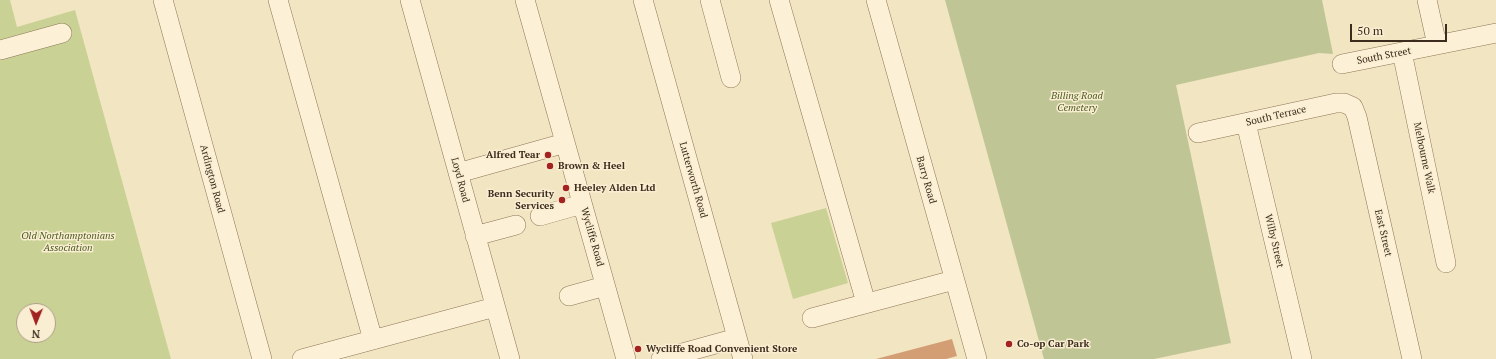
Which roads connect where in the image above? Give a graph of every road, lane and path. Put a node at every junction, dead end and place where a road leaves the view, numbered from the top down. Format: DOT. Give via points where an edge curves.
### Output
graph roads {
  1 [pos="163,0"];
  2 [pos="278,0"];
  3 [pos="410,0"];
  4 [pos="525,0"];
  5 [pos="643,0"];
  6 [pos="710,0"];
  7 [pos="779,0"];
  8 [pos="876,0"];
  9 [pos="1427,0"];
  10 [pos="62,33"];
  11 [pos="1496,34"];
  12 [pos="1437,45"];
  13 [pos="0,50"];
  14 [pos="1402,52"];
  15 [pos="1342,64"];
  16 [pos="731,78"];
  17 [pos="1353,107"];
  18 [pos="1246,123"];
  19 [pos="1198,133"];
  20 [pos="565,143"];
  21 [pos="458,173"];
  22 [pos="582,204"];
  23 [pos="540,216"];
  24 [pos="516,226"];
  25 [pos="475,236"];
  26 [pos="1446,263"];
  27 [pos="954,280"];
  28 [pos="605,286"];
  29 [pos="570,296"];
  30 [pos="866,303"];
  31 [pos="495,307"];
  32 [pos="812,318"];
  33 [pos="737,338"];
  34 [pos="373,340"];
  35 [pos="262,359"];
  36 [pos="302,359"];
  37 [pos="510,359"];
  38 [pos="626,359"];
  39 [pos="661,359"];
  40 [pos="743,359"];
  41 [pos="977,359"];
  42 [pos="1302,359"];
  43 [pos="1412,359"];
  1 -- 35 [label="street, Ardington Road"];
  2 -- 34 [label="street"];
  3 -- 21 [label="street, Loyd Road"];
  4 -- 20 [label="street, Wycliffe Road"];
  5 -- 33 [label="street, Lutterworth Road"];
  6 -- 16 [label="street"];
  7 -- 30 [label="street"];
  8 -- 27 [label="street, Barry Road"];
  9 -- 12 [label="street"];
  10 -- 13 [label="street"];
  11 -- 12 [label="street, South Street"];
  12 -- 14 [label="street, South Street"];
  14 -- 15 [label="street, South Street"];
  14 -- 26 [label="street, Melbourne Walk"];
  17 -- 18 [label="street, South Terrace" via="1336,102"];
  17 -- 43 [label="street, East Street"];
  18 -- 19 [label="street, South Terrace"];
  18 -- 42 [label="street, Wilby Street"];
  20 -- 21 [label="street"];
  20 -- 22 [label="street, Wycliffe Road"];
  21 -- 25 [label="street, Loyd Road"];
  22 -- 23 [label="street"];
  22 -- 28 [label="street, Wycliffe Road"];
  24 -- 25 [label="street"];
  25 -- 31 [label="street, Loyd Road"];
  27 -- 30 [label="street"];
  27 -- 41 [label="street, Barry Road"];
  28 -- 29 [label="street"];
  28 -- 38 [label="street, Wycliffe Road"];
  30 -- 32 [label="street"];
  31 -- 34 [label="street"];
  31 -- 37 [label="street, Loyd Road"];
  33 -- 39 [label="street"];
  33 -- 40 [label="street, Lutterworth Road"];
  34 -- 36 [label="street"];
}
